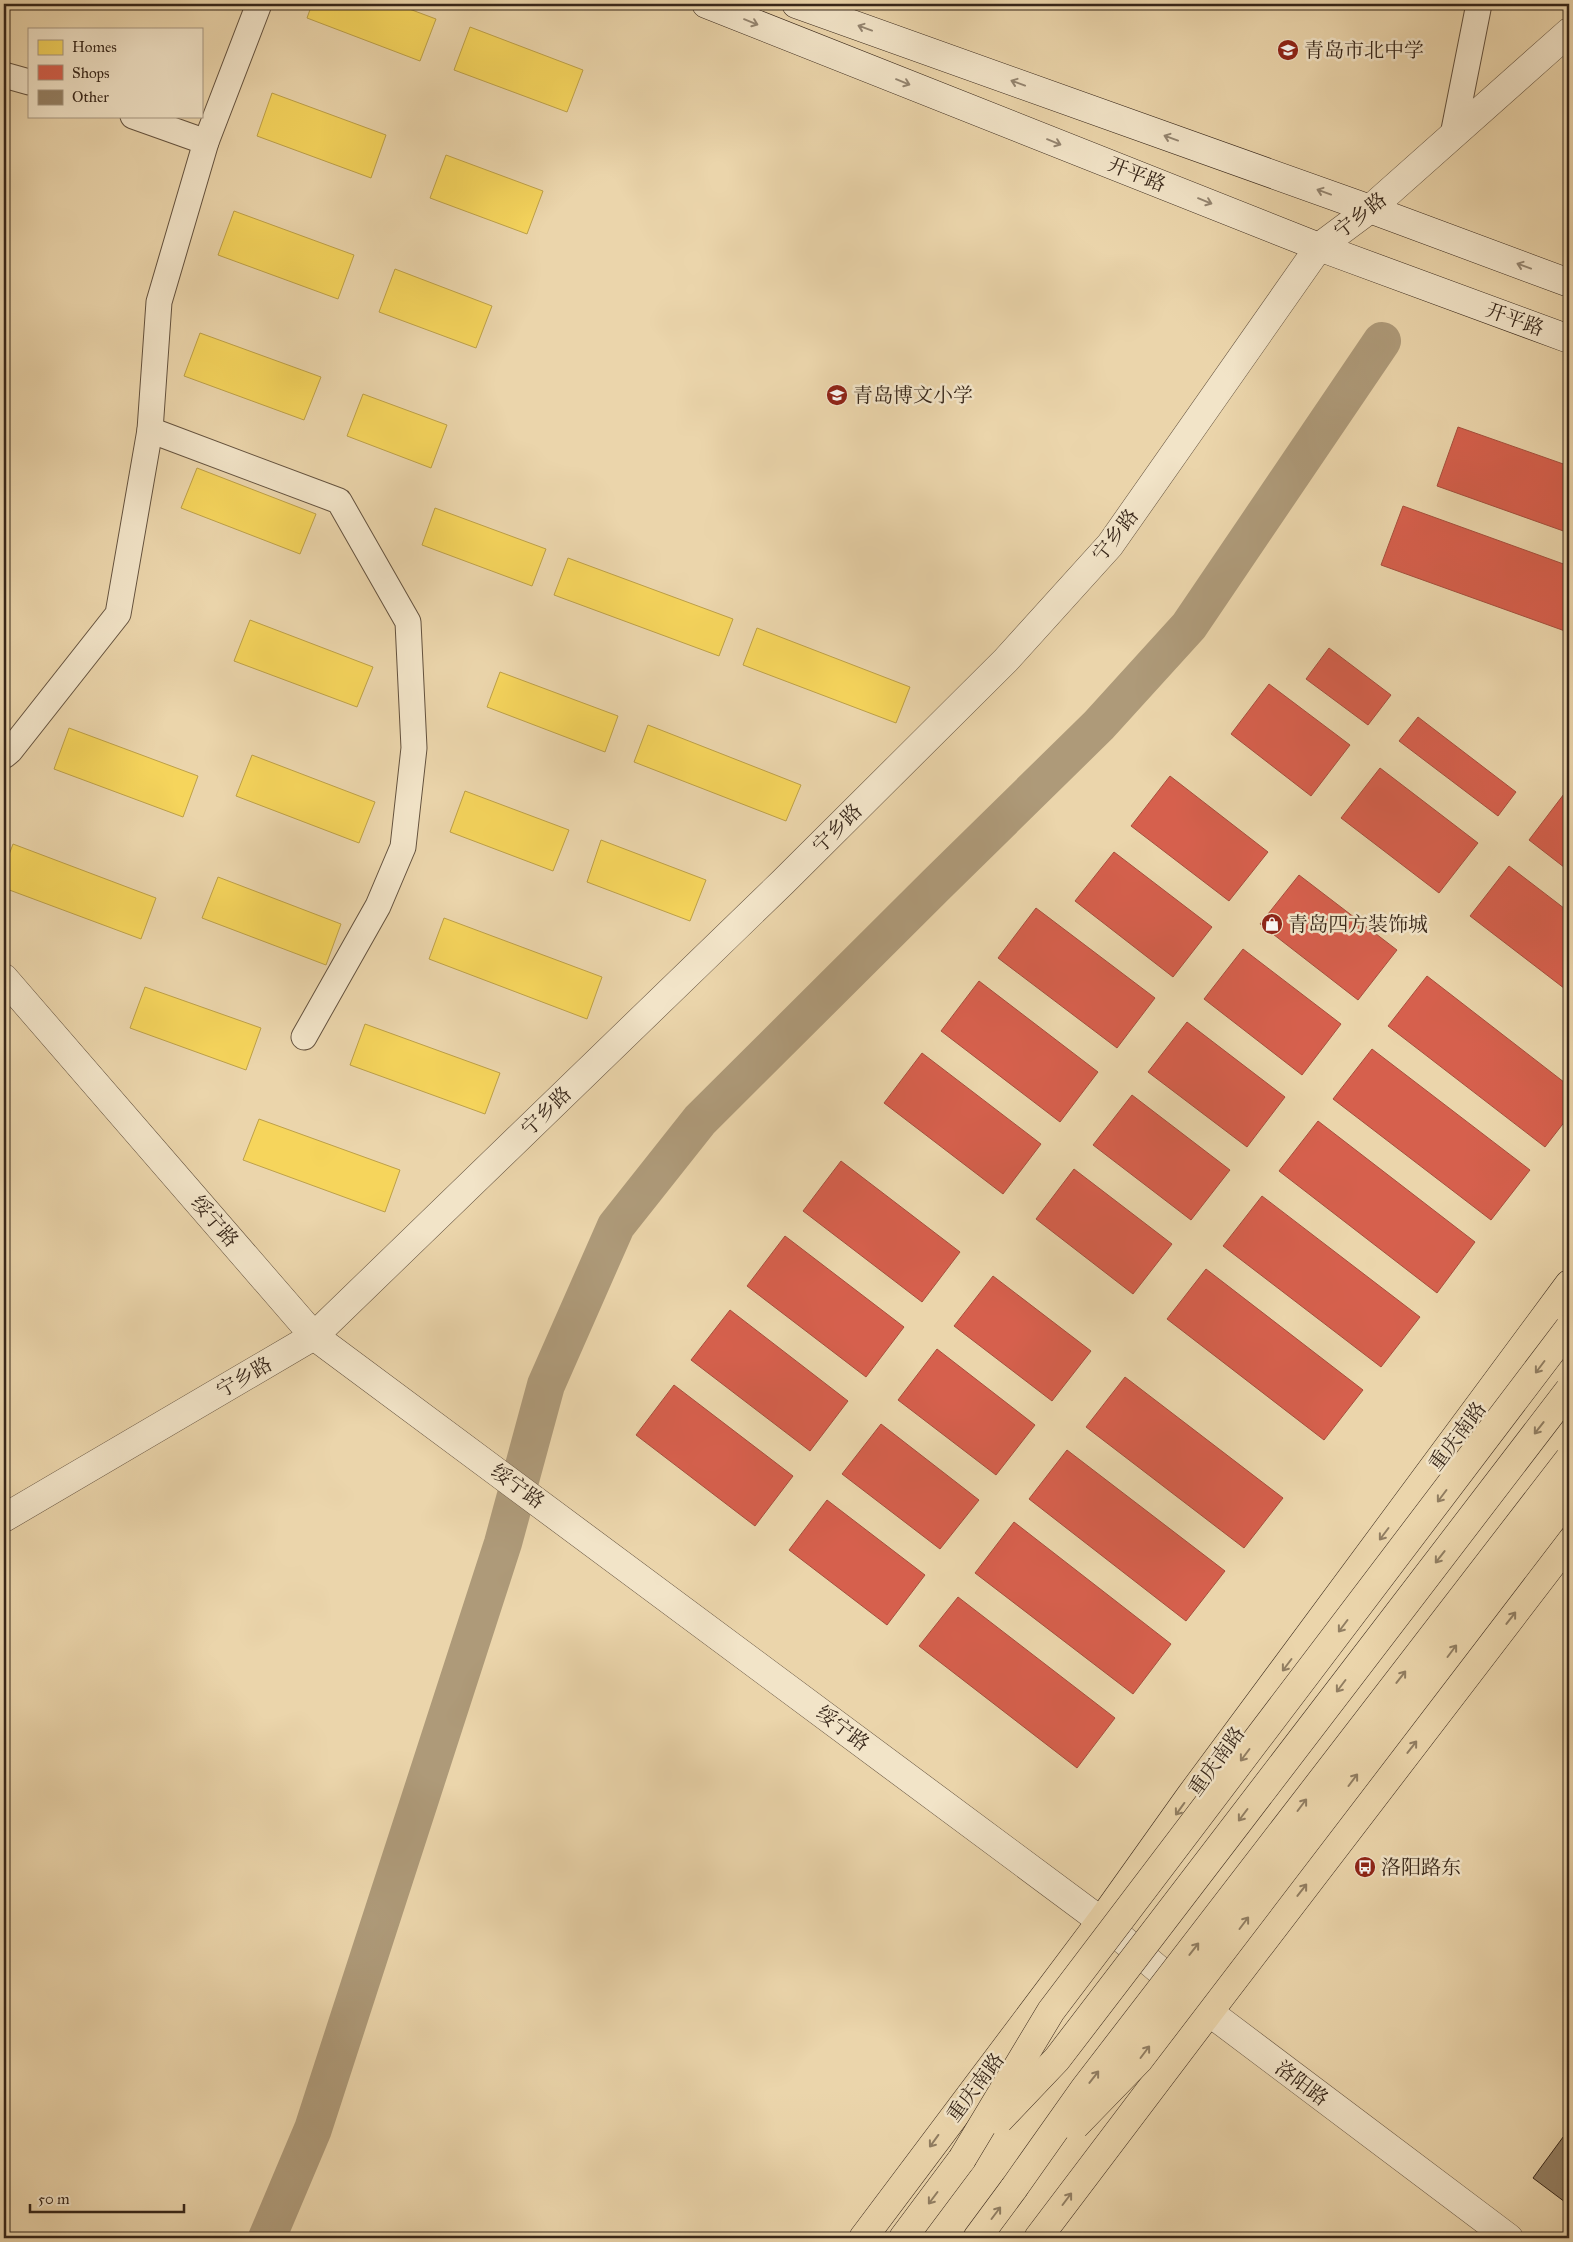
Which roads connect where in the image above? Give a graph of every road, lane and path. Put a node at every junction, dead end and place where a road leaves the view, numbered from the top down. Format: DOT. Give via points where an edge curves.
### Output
graph roads {
  1 [pos="259,4"];
  2 [pos="706,4"];
  3 [pos="796,4"];
  4 [pos="1479,4"];
  5 [pos="1569,32"];
  6 [pos="4,75"];
  7 [pos="28,82"];
  8 [pos="139,118"];
  9 [pos="1453,135"];
  10 [pos="206,142"];
  11 [pos="1370,209"];
  12 [pos="1319,247"];
  13 [pos="1569,283"];
  14 [pos="1569,339"];
  15 [pos="150,430"];
  16 [pos="4,756"];
  17 [pos="4,978"];
  18 [pos="304,1038"];
  19 [pos="1569,1284"];
  20 [pos="1569,1328"];
  21 [pos="314,1336"];
  22 [pos="1569,1390"];
  23 [pos="1569,1459"];
  24 [pos="1569,1497"];
  25 [pos="4,1518"];
  26 [pos="1569,1542"];
  27 [pos="1101,1921"];
  28 [pos="1208,2012"];
  29 [pos="962,2159"];
  30 [pos="1014,2188"];
  31 [pos="863,2238"];
  32 [pos="903,2238"];
  33 [pos="977,2238"];
  34 [pos="1038,2238"];
  35 [pos="1509,2238"];
  1 -- 10 [label="street"];
  2 -- 12 [label="street, 开平路, one-way"];
  11 -- 3 [label="street, one-way"];
  4 -- 9 [label="street"];
  5 -- 9 [label="street, 宁乡路"];
  6 -- 7 [label="street"];
  8 -- 10 [label="street"];
  9 -- 11 [label="street, 宁乡路"];
  10 -- 15 [label="street" via="159,302"];
  11 -- 12 [label="street, 宁乡路"];
  13 -- 11 [label="street, one-way"];
  12 -- 14 [label="street, 开平路"];
  12 -- 21 [label="street, 宁乡路" via="1110,546 1006,660 769,896"];
  15 -- 16 [label="street" via="118,614"];
  15 -- 18 [label="street" via="339,501 408,622 414,748 403,848 378,906"];
  17 -- 21 [label="street, 绥宁路"];
  19 -- 27 [label="main road, 重庆南路, one-way"];
  20 -- 29 [label="main road, one-way, bridge" via="1051,2011"];
  21 -- 25 [label="street, 宁乡路"];
  21 -- 27 [label="street, 绥宁路"];
  22 -- 29 [label="main road, one-way, bridge" via="1057,2058"];
  30 -- 23 [label="main road, one-way, bridge" via="1084,2089"];
  30 -- 24 [label="main road, one-way, bridge" via="1139,2060"];
  28 -- 26 [label="main road, one-way"];
  27 -- 28 [label="street, 洛阳路"];
  27 -- 31 [label="main road, 重庆南路, one-way"];
  34 -- 28 [label="main road, one-way"];
  28 -- 35 [label="street, 洛阳路"];
  29 -- 32 [label="main road, one-way"];
  33 -- 30 [label="main road, one-way"];
}
